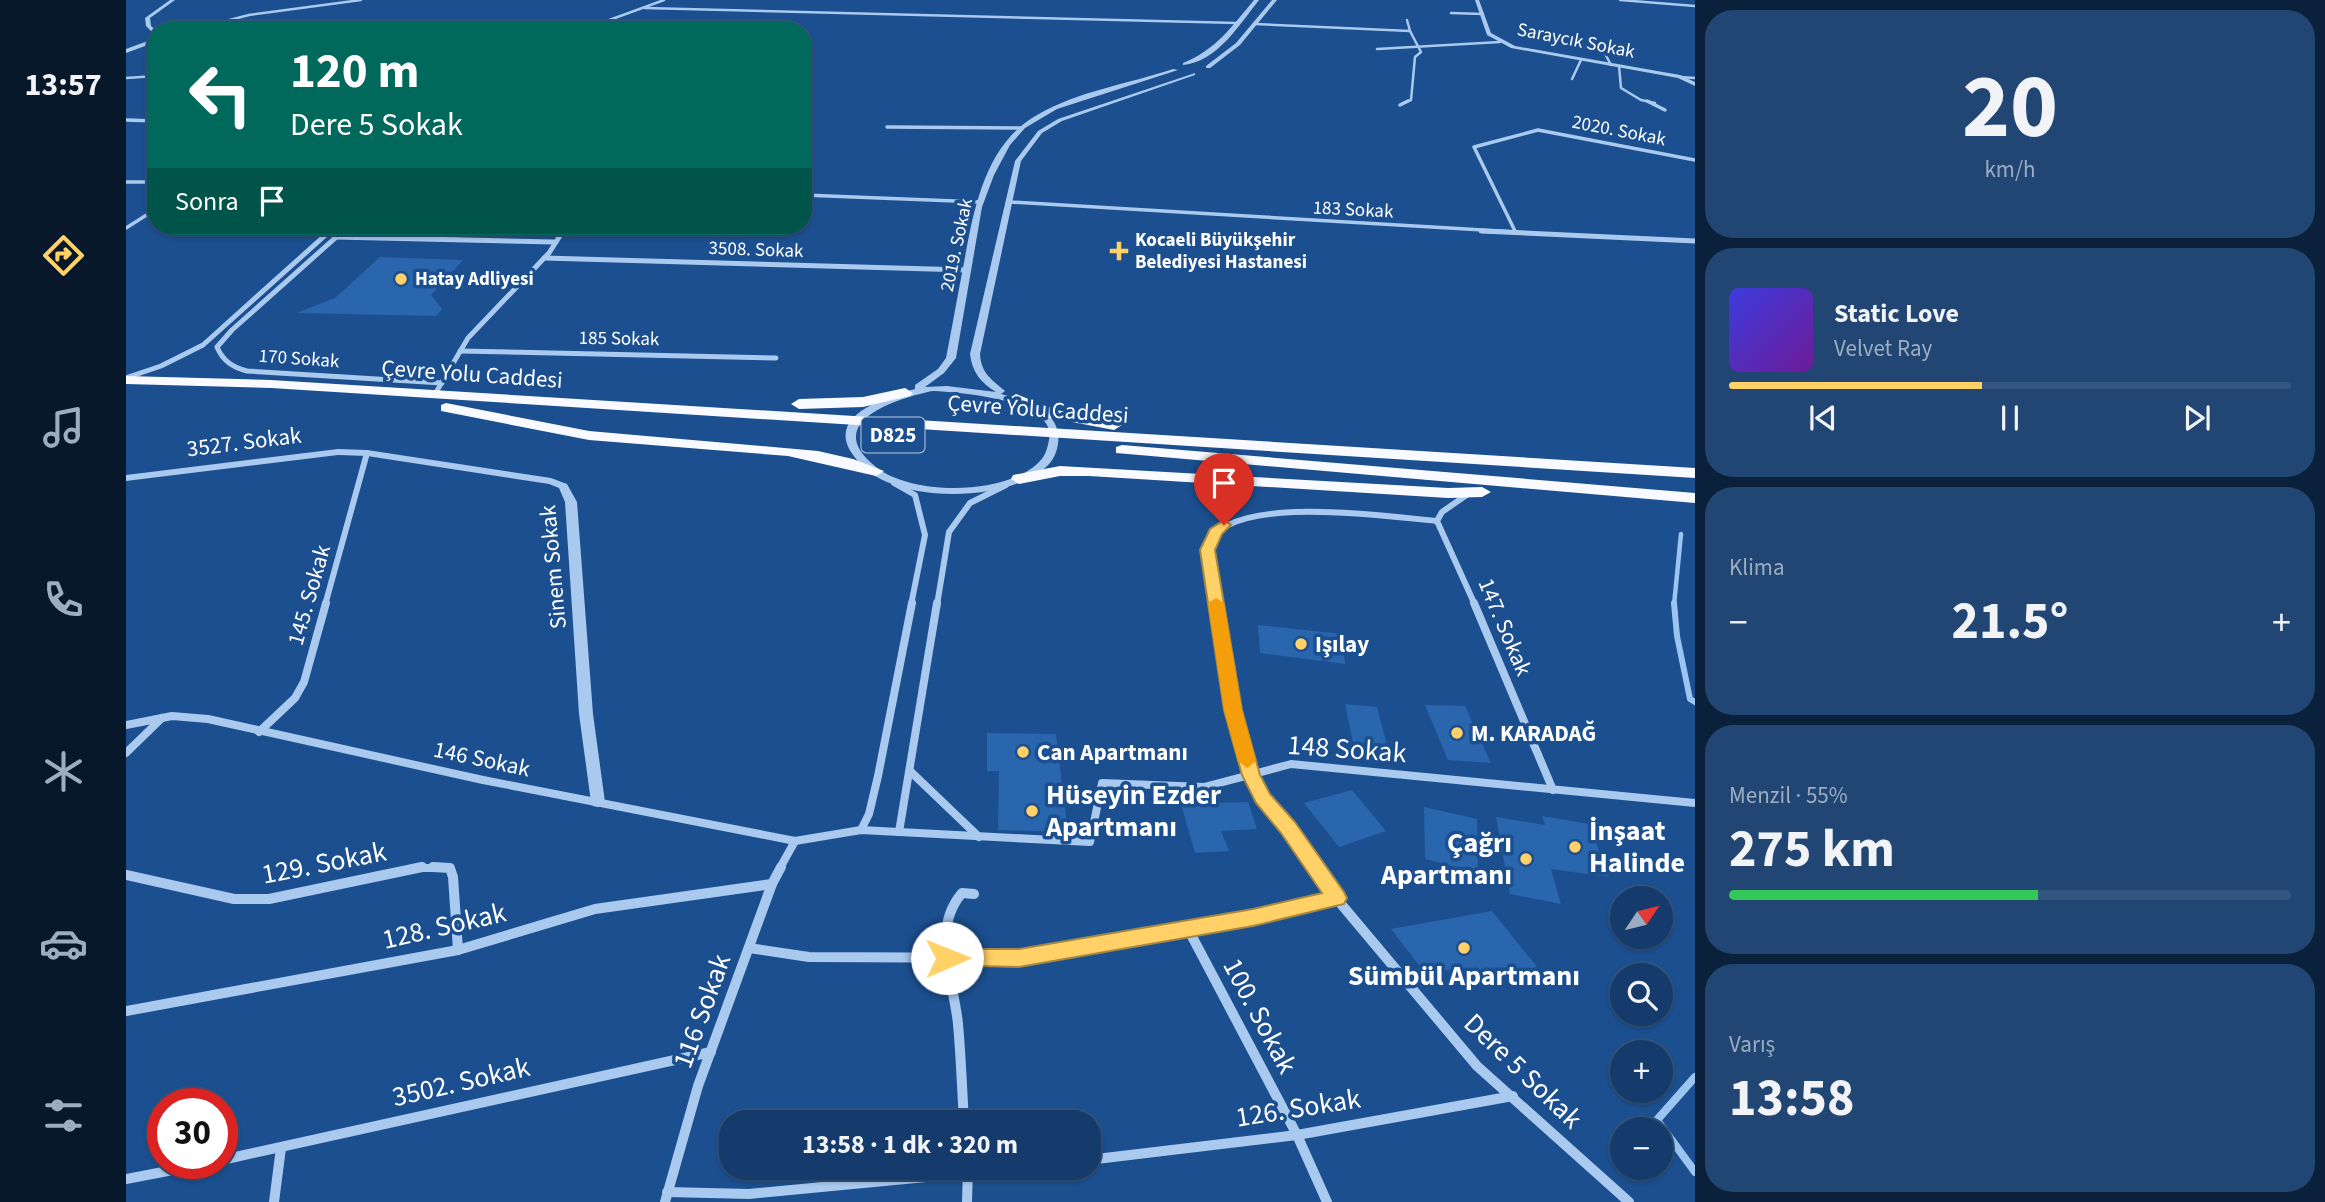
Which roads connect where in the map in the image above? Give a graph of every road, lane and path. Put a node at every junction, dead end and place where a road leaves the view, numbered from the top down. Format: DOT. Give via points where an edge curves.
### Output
graph roads {
  1 [pos="173,0"];
  2 [pos="361,0"];
  3 [pos="664,0"];
  4 [pos="1256,0"];
  5 [pos="1275,0"];
  6 [pos="1477,0"];
  7 [pos="1620,0"];
  8 [pos="1695,6"];
  9 [pos="645,8"];
  10 [pos="1451,13"];
  11 [pos="1483,13"];
  12 [pos="1407,20"];
  13 [pos="148,21"];
  14 [pos="226,21"];
  15 [pos="608,21"];
  16 [pos="1237,23"];
  17 [pos="1255,24"];
  18 [pos="1410,31"];
  19 [pos="1500,42"];
  20 [pos="147,43"];
  21 [pos="1418,47"];
  22 [pos="1613,48"];
  23 [pos="1377,50"];
  24 [pos="126,51"];
  25 [pos="1581,60"];
  26 [pos="1185,64"];
  27 [pos="1611,65"];
  28 [pos="1619,66"];
  29 [pos="1208,67"];
  30 [pos="1175,70"];
  31 [pos="1193,74"];
  32 [pos="1680,76"];
  33 [pos="147,77"];
  34 [pos="126,78"];
  35 [pos="1695,78"];
  36 [pos="1572,79"];
  37 [pos="1695,84"];
  38 [pos="1400,105"];
  39 [pos="1665,110"];
  40 [pos="126,120"];
  41 [pos="147,121"];
  42 [pos="887,127"];
  43 [pos="1021,128"];
  44 [pos="1695,160"];
  45 [pos="126,181"];
  46 [pos="147,182"];
  47 [pos="812,195"];
  48 [pos="980,202"];
  49 [pos="1010,202"];
  50 [pos="147,215"];
  51 [pos="126,228"];
  52 [pos="1516,231"];
  53 [pos="325,235"];
  54 [pos="337,235"];
  55 [pos="559,235"];
  56 [pos="335,237"];
  57 [pos="1695,241"];
  58 [pos="554,242"];
  59 [pos="544,258"];
  60 [pos="967,270"];
  61 [pos="460,351"];
  62 [pos="776,358"];
  63 [pos="126,379"];
  64 [pos="438,389"];
  65 [pos="126,393"];
  66 [pos="905,393"];
  67 [pos="1016,400"];
  68 [pos="446,408"];
  69 [pos="1224,444"];
  70 [pos="1075,446"];
  71 [pos="1478,452"];
  72 [pos="367,453"];
  73 [pos="1695,460"];
  74 [pos="876,471"];
  75 [pos="1695,473"];
  76 [pos="1655,476"];
  77 [pos="126,478"];
  78 [pos="1018,479"];
  79 [pos="1695,484"];
  80 [pos="1578,489"];
  81 [pos="1470,492"];
  82 [pos="1695,498"];
  83 [pos="1437,521"];
  84 [pos="163,717"];
  85 [pos="126,725"];
  86 [pos="259,732"];
  87 [pos="126,753"];
  88 [pos="911,772"];
  89 [pos="1251,775"];
  90 [pos="1553,790"];
  91 [pos="598,803"];
  92 [pos="1695,803"];
  93 [pos="860,830"];
  94 [pos="899,832"];
  95 [pos="980,838"];
  96 [pos="795,841"];
  97 [pos="126,875"];
  98 [pos="772,884"];
  99 [pos="974,894"];
  100 [pos="1336,898"];
  101 [pos="1187,927"];
  102 [pos="749,948"];
  103 [pos="458,950"];
  104 [pos="947,958"];
  105 [pos="126,1011"];
  106 [pos="711,1052"];
  107 [pos="1513,1096"];
  108 [pos="963,1110"];
  109 [pos="1297,1135"];
  110 [pos="281,1148"];
  111 [pos="238,1157"];
  112 [pos="1101,1158"];
  113 [pos="147,1175"];
  114 [pos="126,1179"];
  115 [pos="882,1180"];
  116 [pos="968,1180"];
  117 [pos="666,1197"];
  118 [pos="274,1202"];
  119 [pos="967,1202"];
  120 [pos="1327,1202"];
  121 [pos="1629,1202"];
  1 -- 13 [label="street"];
  2 -- 14 [label="street"];
  3 -- 9 [label="street"];
  4 -- 16 [label="street, 2019. Sokak"];
  5 -- 17 [label="street, 2019. Sokak"];
  6 -- 11 [label="street, Saraycık Sokak"];
  7 -- 8 [label="street"];
  9 -- 15 [label="street"];
  9 -- 16 [label="street"];
  10 -- 11 [label="street"];
  11 -- 19 [label="street, Saraycık Sokak" via="1489,34"];
  12 -- 18 [label="street"];
  16 -- 26 [label="street, 2019. Sokak" via="1215,49"];
  17 -- 18 [label="street"];
  17 -- 29 [label="street, 2019. Sokak" via="1230,52"];
  18 -- 21 [label="street"];
  19 -- 21 [label="street"];
  19 -- 25 [label="street, Saraycık Sokak"];
  20 -- 24 [label="street"];
  21 -- 23 [label="street"];
  21 -- 38 [label="street" via="1411,100"];
  22 -- 27 [label="street" via="1602,48"];
  25 -- 27 [label="street, Saraycık Sokak"];
  25 -- 36 [label="street"];
  26 -- 29 [label="street"];
  26 -- 30 [label="street, 2019. Sokak"];
  27 -- 28 [label="street, Saraycık Sokak"];
  28 -- 32 [label="street, Saraycık Sokak"];
  28 -- 39 [label="street" via="1621,88 1637,98 1658,102"];
  29 -- 31 [label="street, 2019. Sokak" via="1207,72"];
  30 -- 31 [label="street"];
  30 -- 43 [label="street, 2019. Sokak" via="1074,102"];
  31 -- 49 [label="street, 2019. Sokak" via="1085,109 1040,132 1018,161"];
  32 -- 35 [label="street"];
  32 -- 37 [label="street, Saraycık Sokak"];
  33 -- 34 [label="street"];
  40 -- 41 [label="street"];
  42 -- 43 [label="street"];
  43 -- 48 [label="street, 2019. Sokak" via="998,162"];
  44 -- 52 [label="street, 2020. Sokak" via="1538,130 1474,147"];
  45 -- 46 [label="street"];
  47 -- 48 [label="street"];
  48 -- 60 [label="street, 2019. Sokak"];
  49 -- 52 [label="street, 183 Sokak"];
  49 -- 67 [label="street, 2019. Sokak" via="975,362 987,384"];
  50 -- 51 [label="street"];
  52 -- 57 [label="street, 183 Sokak"];
  53 -- 63 [label="street" via="202,345"];
  54 -- 56 [label="street, 170 Sokak"];
  55 -- 58 [label="street"];
  56 -- 58 [label="street"];
  56 -- 64 [label="street, 170 Sokak" via="232,330 217,347 224,361 247,371"];
  58 -- 59 [label="street"];
  59 -- 60 [label="street, 3508. Sokak"];
  59 -- 61 [label="street"];
  60 -- 66 [label="street, 2019. Sokak" via="951,358 930,381"];
  61 -- 62 [label="street, 185 Sokak"];
  61 -- 64 [label="street"];
  63 -- 64 [label="highway, Çevre Yolu Caddesi / D825"];
  64 -- 66 [label="highway" via="515,386 816,405"];
  64 -- 69 [label="highway, Çevre Yolu Caddesi / D825"];
  65 -- 68 [label="highway, Çevre Yolu Caddesi / D825"];
  66 -- 67 [label="street" via="962,388"];
  66 -- 74 [label="street" via="868,409 851,433 860,460"];
  67 -- 71 [label="highway" via="1052,414 1104,424"];
  67 -- 78 [label="street, 2019. Sokak" via="1046,420 1055,445 1049,458"];
  68 -- 70 [label="highway, Çevre Yolu Caddesi / D825"];
  68 -- 74 [label="highway" via="516,424 632,440 836,458"];
  69 -- 71 [label="highway"];
  69 -- 76 [label="highway, Çevre Yolu Caddesi / D825"];
  70 -- 76 [label="highway, Çevre Yolu Caddesi / D825"];
  70 -- 80 [label="highway"];
  71 -- 73 [label="highway"];
  72 -- 77 [label="street, 3527. Sokak" via="305,454"];
  72 -- 86 [label="street, 145. Sokak" via="304,682 295,698"];
  72 -- 91 [label="street, Sinem Sokak" via="551,481 569,494 586,714"];
  74 -- 78 [label="street" via="929,489 992,487"];
  74 -- 93 [label="street" via="915,495 925,535 878,776"];
  75 -- 76 [label="highway, Çevre Yolu Caddesi / D825"];
  76 -- 79 [label="highway, Çevre Yolu Caddesi / D825"];
  78 -- 81 [label="highway" via="1089,471"];
  78 -- 88 [label="street" via="970,503 949,532"];
  80 -- 81 [label="highway"];
  80 -- 82 [label="highway"];
  81 -- 83 [label="street"];
  83 -- 89 [label="street, Dere 5 Sokak" via="1280,513 1235,520 1216,532 1208,550 1233,710"];
  83 -- 90 [label="street, 147. Sokak"];
  84 -- 85 [label="street, 146 Sokak"];
  84 -- 86 [label="street, 146 Sokak" via="188,715"];
  84 -- 87 [label="street"];
  86 -- 91 [label="street, 146 Sokak"];
  88 -- 94 [label="street"];
  88 -- 95 [label="street"];
  89 -- 90 [label="street, 148 Sokak" via="1274,766 1312,765"];
  89 -- 95 [label="street, 148 Sokak" via="1204,787 1102,783 1090,842"];
  89 -- 100 [label="street, Dere 5 Sokak"];
  90 -- 92 [label="street, 148 Sokak"];
  91 -- 96 [label="street, 146 Sokak"];
  93 -- 94 [label="street, 148 Sokak"];
  93 -- 96 [label="street, 148 Sokak"];
  94 -- 95 [label="street, 148 Sokak"];
  96 -- 98 [label="street, 116 Sokak"];
  97 -- 103 [label="street, 129. Sokak" via="234,899 269,900 442,866 450,868 453,877"];
  98 -- 102 [label="street, 116 Sokak"];
  98 -- 103 [label="street, 128. Sokak" via="595,909"];
  99 -- 104 [label="street" via="962,893 955,899"];
  100 -- 101 [label="street" via="1253,918"];
  100 -- 107 [label="street, Dere 5 Sokak" via="1477,1066"];
  101 -- 104 [label="street" via="1019,958"];
  101 -- 109 [label="street, 100. Sokak"];
  102 -- 104 [label="street" via="809,957"];
  102 -- 106 [label="street, 116 Sokak"];
  103 -- 105 [label="street, 128. Sokak"];
  104 -- 108 [label="street" via="957,1010"];
  106 -- 110 [label="street, 3502. Sokak"];
  106 -- 117 [label="street, 116 Sokak"];
  107 -- 109 [label="street, 126. Sokak"];
  107 -- 121 [label="street, Dere 5 Sokak"];
  109 -- 112 [label="street, 126. Sokak"];
  109 -- 120 [label="street, 100. Sokak"];
  110 -- 111 [label="street, 3502. Sokak"];
  110 -- 118 [label="street"];
  113 -- 114 [label="street"];
  115 -- 117 [label="street" via="749,1194"];
  116 -- 119 [label="street"];
}
